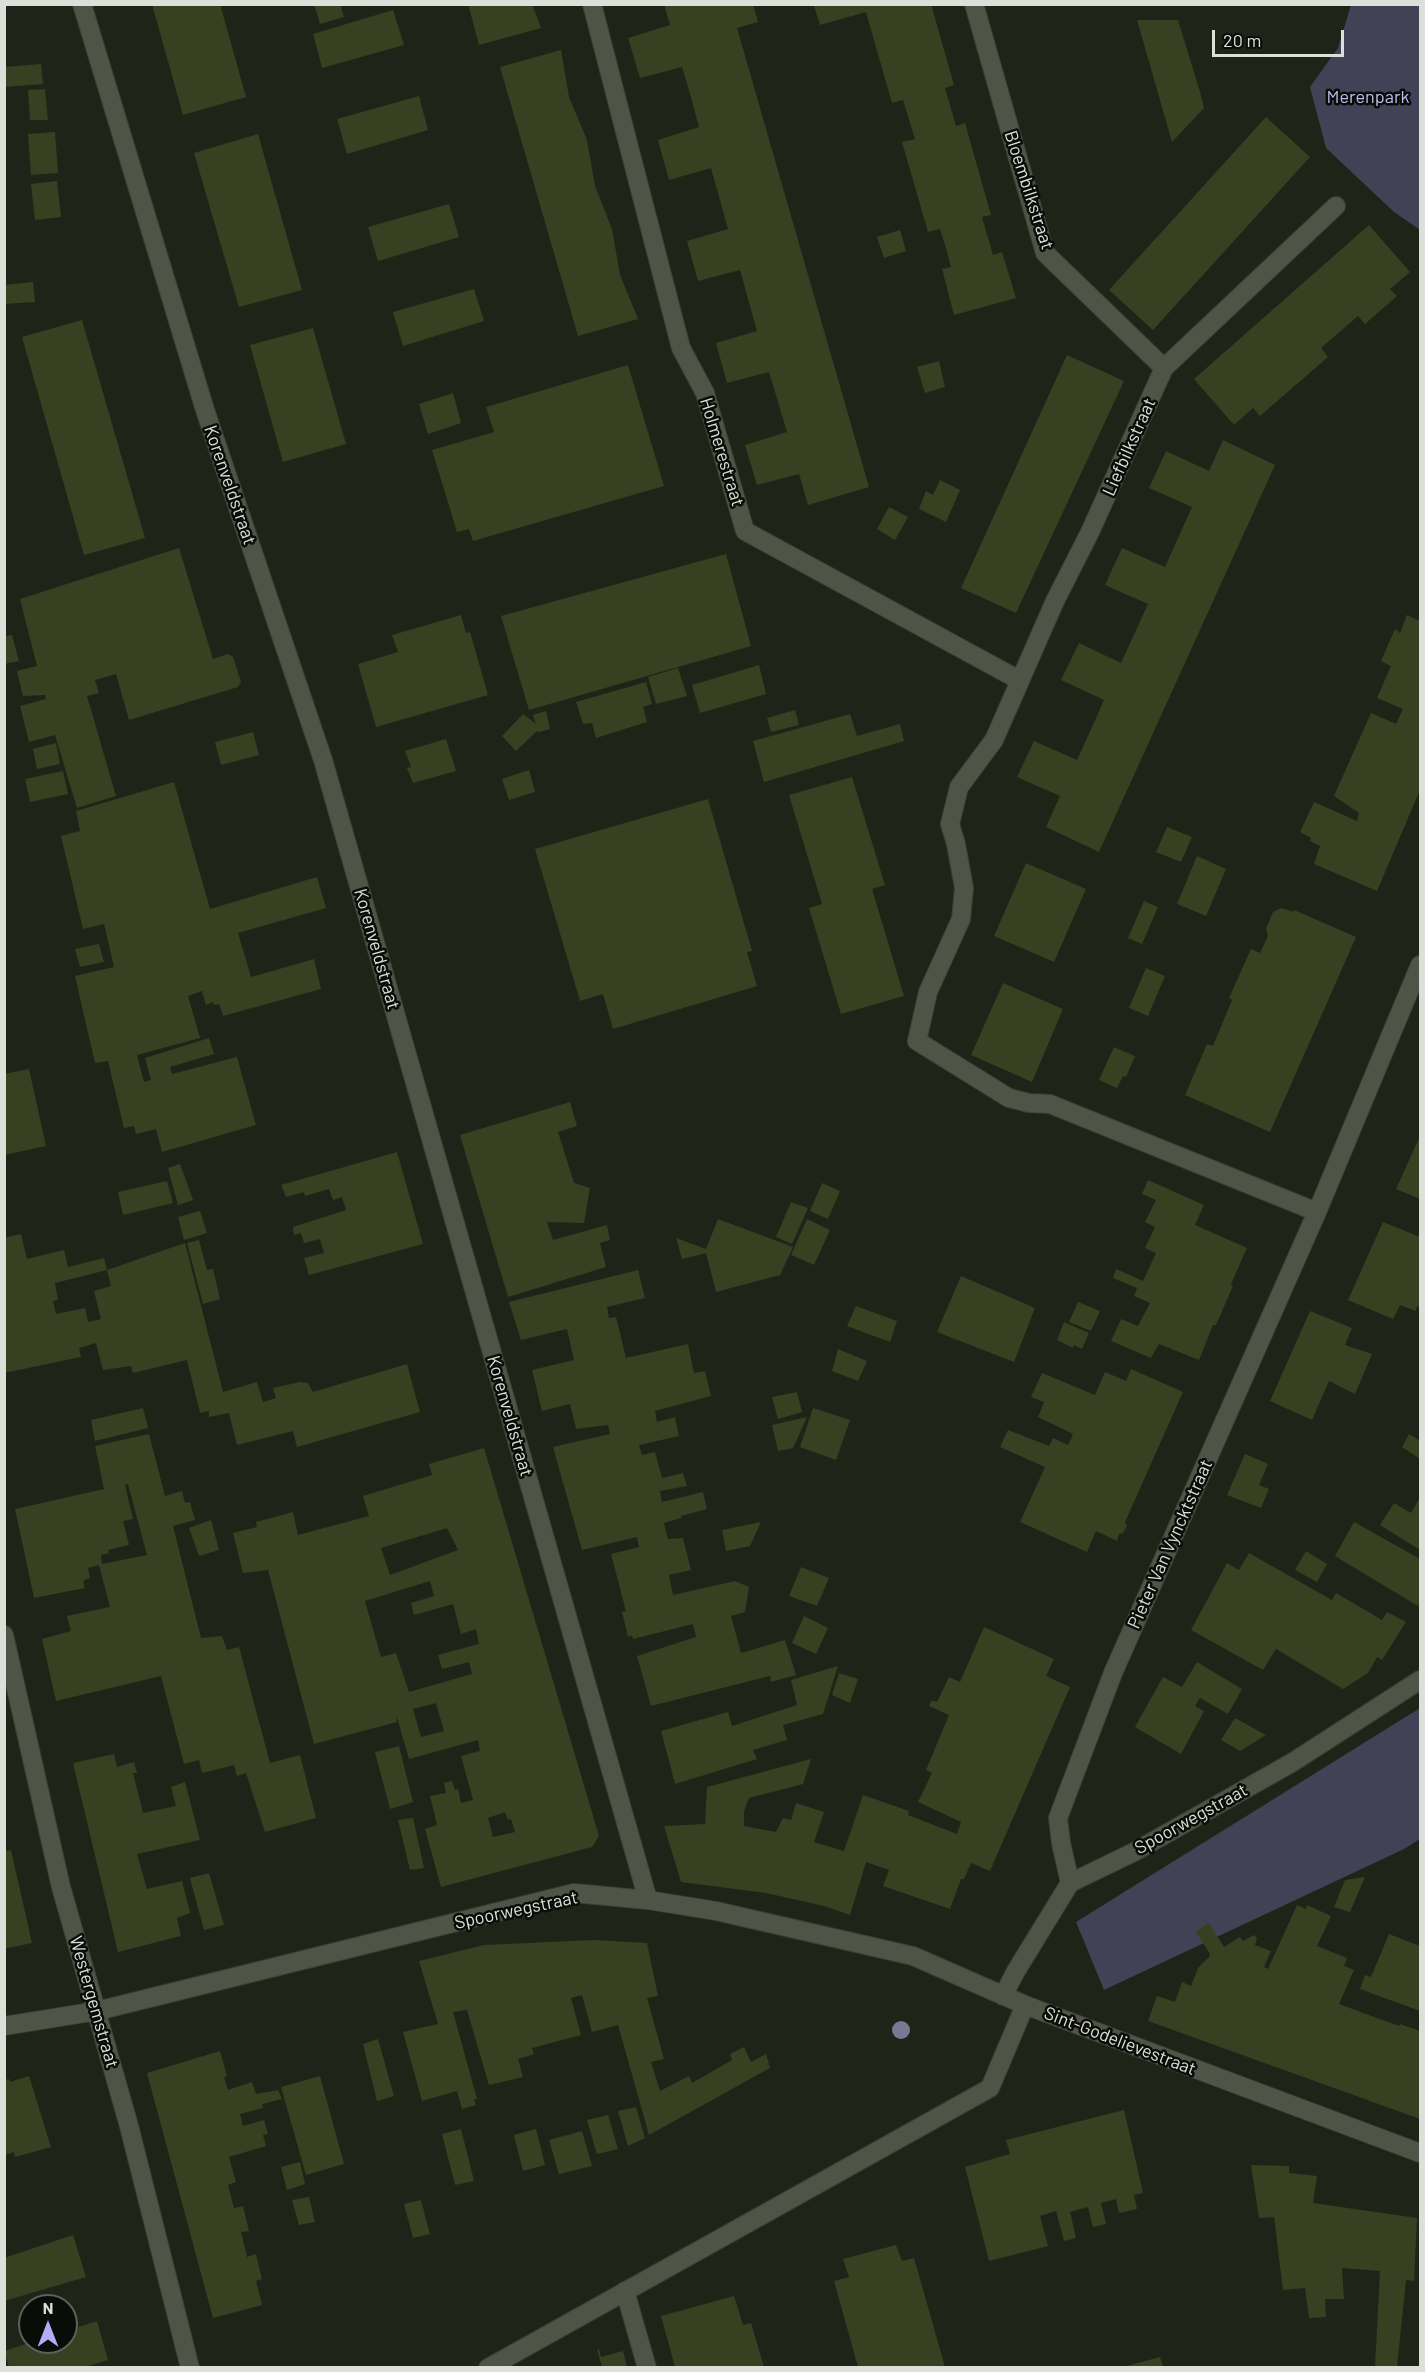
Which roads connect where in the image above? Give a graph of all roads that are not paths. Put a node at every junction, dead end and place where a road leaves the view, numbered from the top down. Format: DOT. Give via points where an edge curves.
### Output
graph roads {
  1 [pos="82,4"];
  2 [pos="592,4"];
  3 [pos="974,4"];
  4 [pos="1336,206"];
  5 [pos="1164,368"];
  6 [pos="1019,680"];
  7 [pos="1420,965"];
  8 [pos="1317,1212"];
  9 [pos="4,1635"];
  10 [pos="1420,1680"];
  11 [pos="1070,1883"];
  12 [pos="648,1900"];
  13 [pos="1003,1996"];
  14 [pos="1025,2005"];
  15 [pos="97,2011"];
  16 [pos="4,2026"];
  17 [pos="1420,2153"];
  18 [pos="625,2290"];
  19 [pos="190,2367"];
  20 [pos="489,2367"];
  21 [pos="647,2367"];
  1 -- 12 [label="street, Korenveldstraat" via="205,410 323,760"];
  2 -- 6 [label="street, Holmerestraat" via="681,348 705,393 745,531"];
  3 -- 5 [label="street, Bloembilkstraat" via="1045,253"];
  4 -- 5 [label="street, Liefbilkstraat"];
  5 -- 6 [label="street, Liefbilkstraat"];
  6 -- 8 [label="street, Liefbilkstraat" via="994,740 959,787 950,824 964,888 961,919 927,992 917,1041 1009,1098 1050,1104"];
  7 -- 8 [label="street, Pieter Van Vyncktstraat"];
  8 -- 11 [label="street, Pieter Van Vyncktstraat" via="1113,1673 1058,1818"];
  9 -- 15 [label="street, Westergemstraat" via="62,1887"];
  10 -- 11 [label="street, Spoorwegstraat" via="1293,1762 1134,1852"];
  11 -- 13 [label="street"];
  12 -- 13 [label="street, Spoorwegstraat" via="716,1911 913,1956"];
  12 -- 15 [label="street, Spoorwegstraat" via="574,1893"];
  13 -- 14 [label="street, Spoorwegstraat"];
  14 -- 17 [label="street, Sint-Godelievestraat"];
  14 -- 18 [label="street, Sint-Godelievestraat" via="990,2088"];
  15 -- 16 [label="street, Spoorwegstraat"];
  15 -- 19 [label="street, Westergemstraat"];
  18 -- 20 [label="street, Sint-Godelievestraat"];
  18 -- 21 [label="street"];
}
